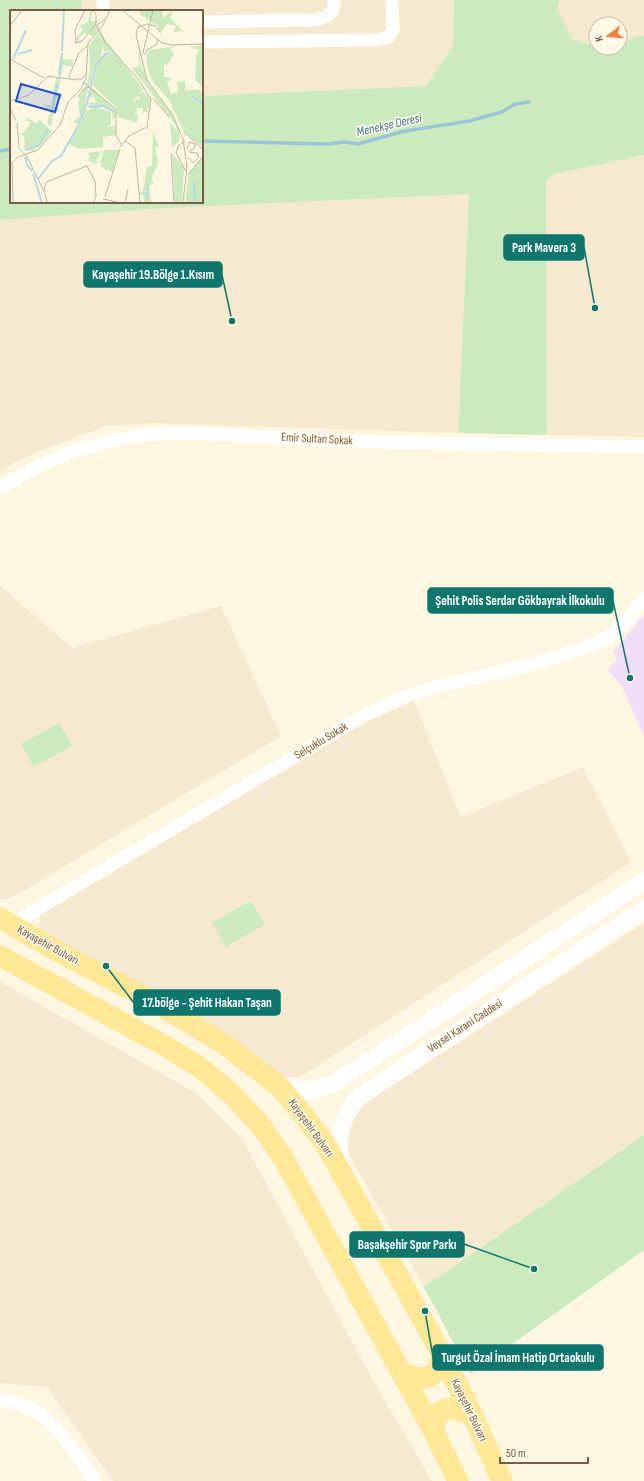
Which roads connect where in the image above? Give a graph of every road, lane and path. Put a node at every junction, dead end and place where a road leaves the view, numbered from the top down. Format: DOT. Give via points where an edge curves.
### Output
graph roads {
  1 [pos="334,0"];
  2 [pos="392,0"];
  3 [pos="203,22"];
  4 [pos="203,42"];
  5 [pos="644,447"];
  6 [pos="0,488"];
  7 [pos="644,599"];
  8 [pos="644,881"];
  9 [pos="644,909"];
  10 [pos="6,921"];
  11 [pos="0,956"];
  12 [pos="280,1087"];
  13 [pos="344,1177"];
  14 [pos="442,1353"];
  15 [pos="400,1370"];
  16 [pos="0,1400"];
  17 [pos="473,1416"];
  18 [pos="434,1432"];
  19 [pos="95,1481"];
  20 [pos="458,1481"];
  21 [pos="502,1481"];
  1 -- 3 [label="street" via="335,7 332,12 326,18 315,20"];
  2 -- 4 [label="street" via="393,30 388,37 375,40"];
  5 -- 6 [label="street, Emir Sultan Sokak" via="376,442 187,433 142,436 73,451"];
  7 -- 10 [label="street, Selçuklu Sokak" via="616,632 595,644 538,663 414,693 382,706"];
  8 -- 12 [label="street, Veysel Karani Caddesi" via="333,1084 308,1091"];
  9 -- 13 [label="street, Veysel Karani Caddesi" via="359,1097 351,1105 341,1131 339,1148"];
  10 -- 12 [label="main road, Kayaşehir Bulvarı" via="224,1044"];
  11 -- 15 [label="main road" via="168,1047 202,1069 258,1122 282,1156"];
  12 -- 13 [label="main road, Kayaşehir Bulvarı" via="326,1145"];
  13 -- 14 [label="main road, Kayaşehir Bulvarı"];
  14 -- 15 [label="main road" via="439,1366 428,1377 420,1379"];
  14 -- 17 [label="main road, Kayaşehir Bulvarı"];
  15 -- 18 [label="main road"];
  16 -- 19 [label="street" via="35,1410 62,1434"];
  17 -- 18 [label="main road" via="458,1409 446,1409 437,1416"];
  17 -- 21 [label="main road, Kayaşehir Bulvarı"];
  18 -- 20 [label="main road"];
}
